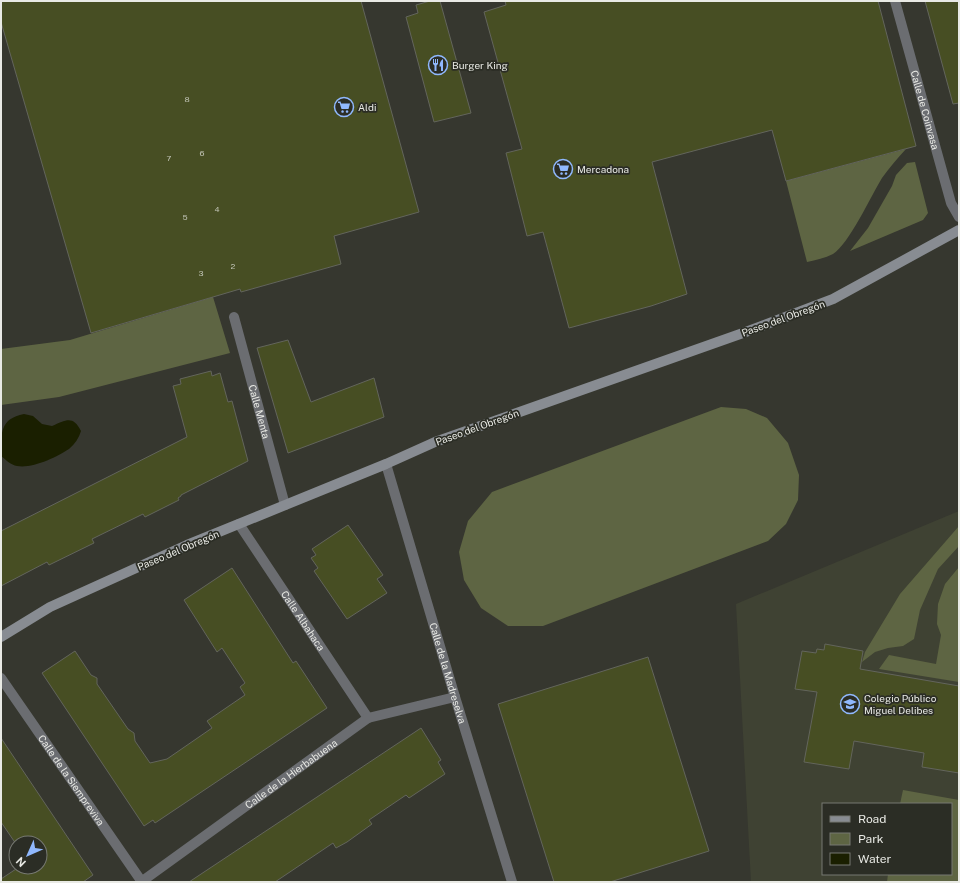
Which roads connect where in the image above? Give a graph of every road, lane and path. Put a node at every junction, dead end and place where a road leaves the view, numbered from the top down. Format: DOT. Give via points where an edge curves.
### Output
graph roads {
  1 [pos="895,1"];
  2 [pos="959,217"];
  3 [pos="959,230"];
  4 [pos="234,317"];
  5 [pos="386,464"];
  6 [pos="285,505"];
  7 [pos="239,524"];
  8 [pos="1,637"];
  9 [pos="1,678"];
  10 [pos="454,697"];
  11 [pos="368,718"];
  12 [pos="142,882"];
  13 [pos="512,882"];
  1 -- 2 [label="street, Calle de Coinvasa" via="951,203"];
  3 -- 5 [label="street, Paseo del Obregón" via="833,299 435,442"];
  4 -- 6 [label="street, Calle Menta"];
  5 -- 6 [label="street, Paseo del Obregón"];
  5 -- 10 [label="street, Calle de la Madreselva"];
  6 -- 7 [label="street, Paseo del Obregón"];
  7 -- 8 [label="street, Paseo del Obregón" via="50,607"];
  7 -- 11 [label="street, Calle Albahaca"];
  9 -- 12 [label="street, Calle de la Siempreviva"];
  10 -- 11 [label="street, Calle de la Hierbabuena"];
  10 -- 13 [label="street, Calle de la Madreselva"];
  11 -- 12 [label="street, Calle de la Hierbabuena"];
}
